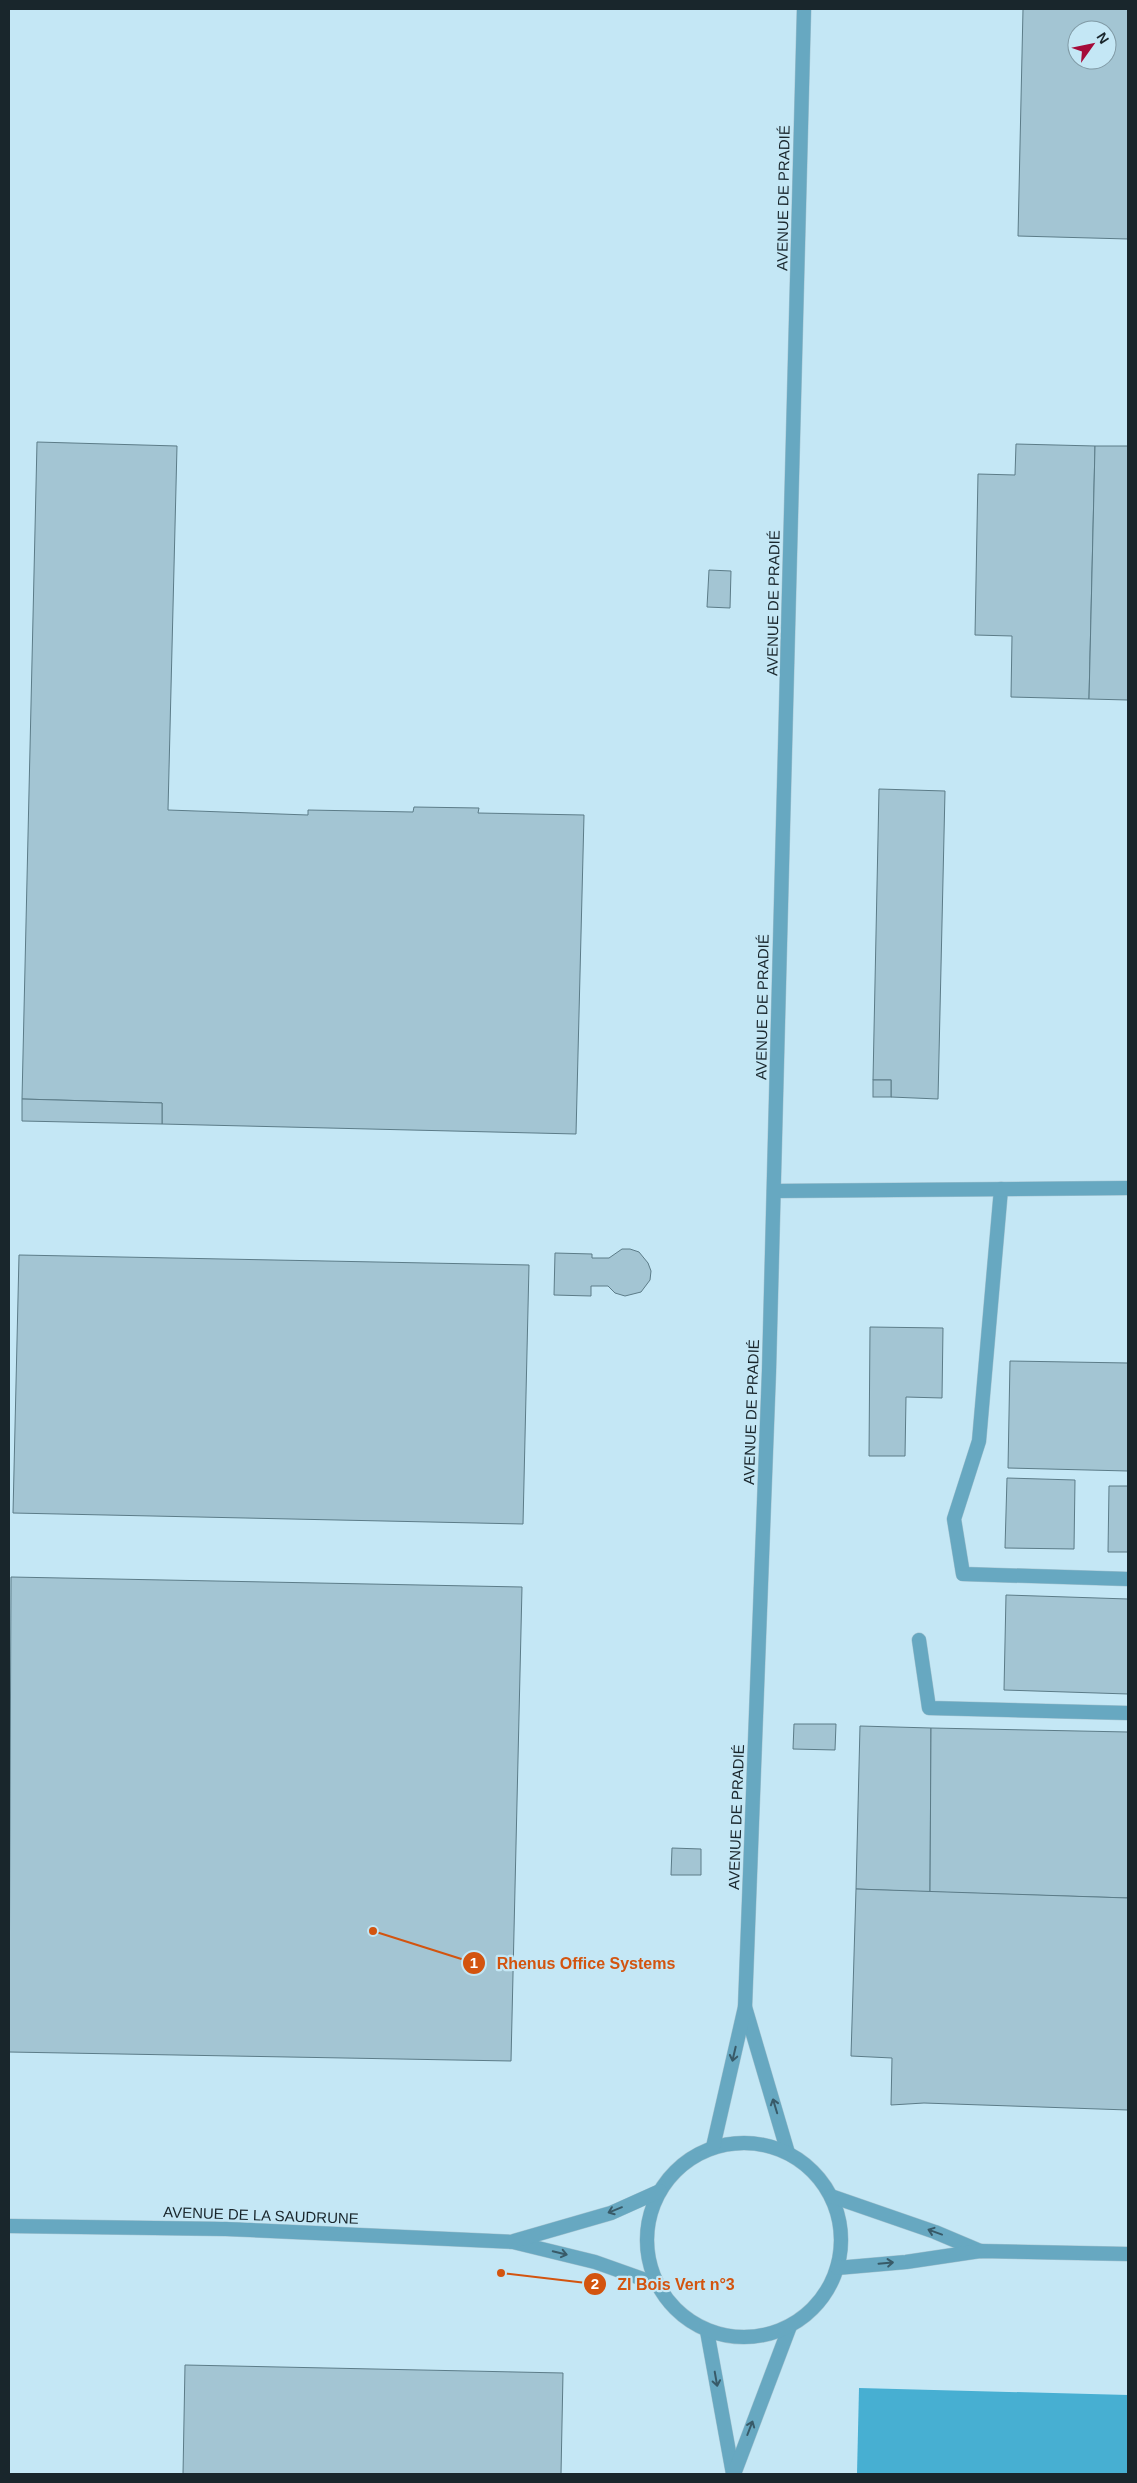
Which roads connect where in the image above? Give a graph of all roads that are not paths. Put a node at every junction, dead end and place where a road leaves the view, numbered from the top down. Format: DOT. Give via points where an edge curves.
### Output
graph roads {
  1 [pos="804,9"];
  2 [pos="1128,1188"];
  3 [pos="1001,1189"];
  4 [pos="774,1191"];
  5 [pos="1128,1578"];
  6 [pos="919,1640"];
  7 [pos="1128,1713"];
  8 [pos="745,2007"];
  9 [pos="713,2147"];
  10 [pos="788,2153"];
  11 [pos="660,2191"];
  12 [pos="831,2196"];
  13 [pos="9,2226"];
  14 [pos="513,2242"];
  15 [pos="980,2251"];
  16 [pos="1128,2254"];
  17 [pos="837,2268"];
  18 [pos="657,2284"];
  19 [pos="790,2326"];
  20 [pos="707,2331"];
  21 [pos="733,2474"];
  1 -- 4 [label="street, AVENUE DE PRADIÉ"];
  2 -- 3 [label="street"];
  3 -- 4 [label="street"];
  3 -- 5 [label="street" via="979,1441 954,1519 962,1574"];
  4 -- 8 [label="street, AVENUE DE PRADIÉ"];
  6 -- 7 [label="street" via="929,1708"];
  8 -- 9 [label="street, AVENUE DE PRADIÉ, one-way"];
  10 -- 8 [label="street, AVENUE DE PRADIÉ, one-way"];
  9 -- 10 [label="street" via="738,2142 764,2145"];
  9 -- 11 [label="street" via="692,2157 673,2172"];
  10 -- 12 [label="street" via="813,2171"];
  11 -- 14 [label="street, AVENUE DE LA SAUDRUNE, one-way" via="611,2213"];
  11 -- 18 [label="street" via="648,2221 647,2253"];
  15 -- 12 [label="street, one-way"];
  12 -- 17 [label="street" via="839,2219 841,2244"];
  13 -- 14 [label="street, AVENUE DE LA SAUDRUNE" via="226,2229"];
  14 -- 18 [label="street, AVENUE DE LA SAUDRUNE, one-way" via="595,2262"];
  15 -- 16 [label="street"];
  17 -- 15 [label="street, one-way"];
  17 -- 19 [label="street" via="827,2291 810,2311"];
  18 -- 20 [label="street" via="670,2304"];
  19 -- 20 [label="street" via="763,2336 735,2337"];
  21 -- 19 [label="street, one-way"];
  20 -- 21 [label="street, one-way"];
}
